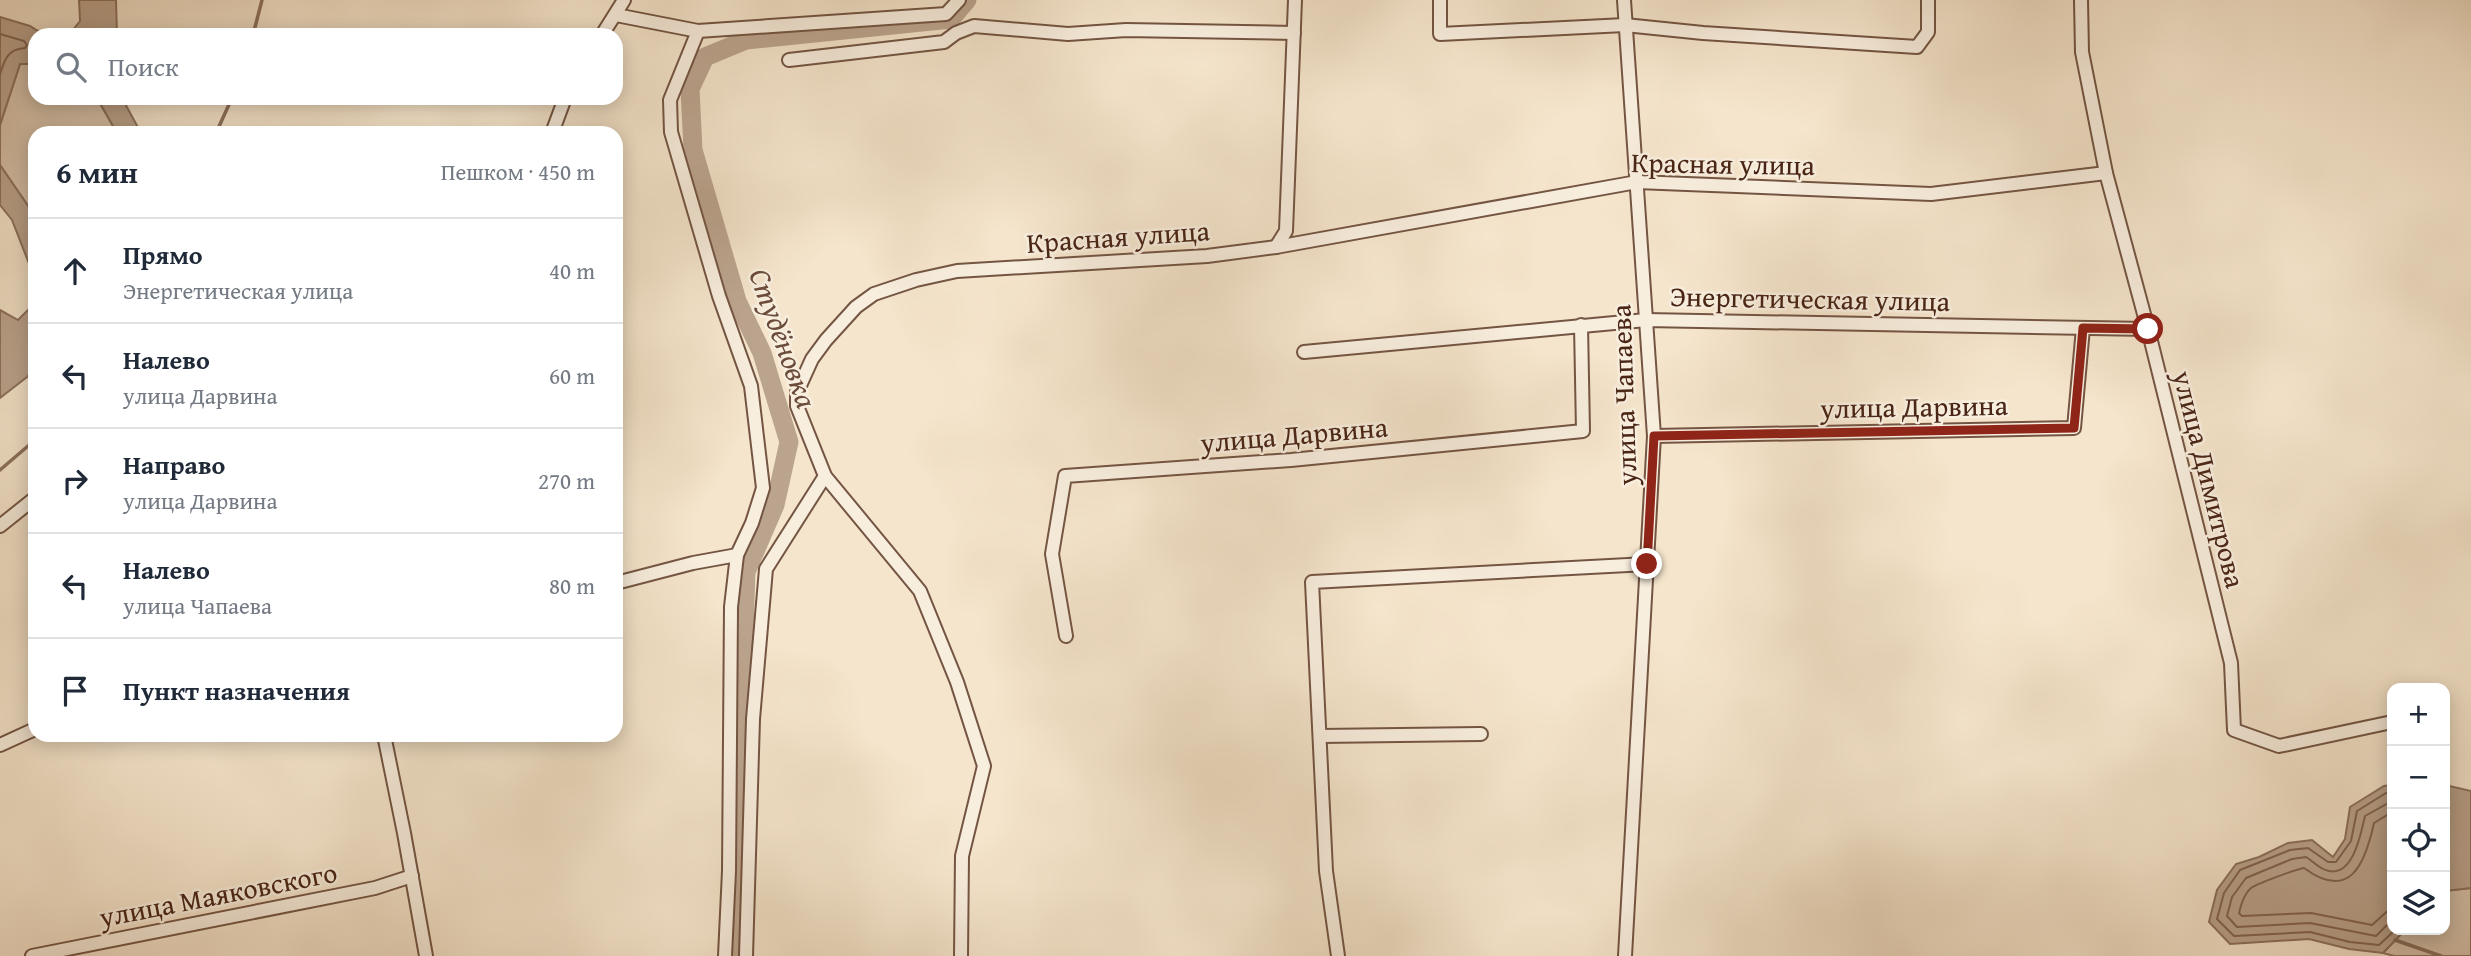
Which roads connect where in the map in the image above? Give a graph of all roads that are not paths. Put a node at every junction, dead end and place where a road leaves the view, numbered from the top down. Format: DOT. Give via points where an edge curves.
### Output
graph roads {
  1 [pos="624,0"];
  2 [pos="959,0"];
  3 [pos="1295,0"];
  4 [pos="1440,0"];
  5 [pos="1625,0"];
  6 [pos="1928,0"];
  7 [pos="2081,0"];
  8 [pos="616,15"];
  9 [pos="1625,25"];
  10 [pos="607,28"];
  11 [pos="698,30"];
  12 [pos="1294,33"];
  13 [pos="789,60"];
  14 [pos="562,105"];
  15 [pos="555,126"];
  16 [pos="2106,173"];
  17 [pos="1637,182"];
  18 [pos="1276,247"];
  19 [pos="1646,320"];
  20 [pos="1581,325"];
  21 [pos="2083,328"];
  22 [pos="2148,329"];
  23 [pos="1304,352"];
  24 [pos="1654,436"];
  25 [pos="825,476"];
  26 [pos="28,504"];
  27 [pos="0,526"];
  28 [pos="737,555"];
  29 [pos="1647,564"];
  30 [pos="623,581"];
  31 [pos="1066,636"];
  32 [pos="2387,723"];
  33 [pos="28,732"];
  34 [pos="1481,734"];
  35 [pos="1320,736"];
  36 [pos="385,742"];
  37 [pos="0,745"];
  38 [pos="412,876"];
  39 [pos="32,956"];
  40 [pos="426,956"];
  41 [pos="725,956"];
  42 [pos="746,956"];
  43 [pos="961,956"];
  44 [pos="1338,956"];
  45 [pos="1625,956"];
  1 -- 8 [label="street"];
  2 -- 11 [label="street" via="946,14"];
  3 -- 12 [label="street"];
  4 -- 9 [label="street" via="1440,34"];
  5 -- 9 [label="street, улица Чапаева"];
  6 -- 9 [label="street" via="1928,32 1917,47"];
  7 -- 16 [label="street, улица Димитрова" via="2082,52"];
  8 -- 10 [label="street"];
  8 -- 11 [label="street"];
  9 -- 17 [label="street, улица Чапаева"];
  11 -- 28 [label="street" via="670,100 671,132 751,386 763,488"];
  12 -- 13 [label="street" via="1126,30 1068,34 974,26 944,42"];
  12 -- 18 [label="street" via="1286,231"];
  14 -- 15 [label="street"];
  16 -- 17 [label="street, Красная улица" via="1931,194"];
  16 -- 22 [label="street, улица Димитрова"];
  17 -- 18 [label="street, Красная улица"];
  17 -- 19 [label="street, улица Чапаева"];
  18 -- 25 [label="street, Красная улица" via="1207,256 957,271 874,294 826,340 797,392 796,406"];
  19 -- 20 [label="street, Энергетическая улица"];
  19 -- 21 [label="street, Энергетическая улица"];
  19 -- 24 [label="street, улица Чапаева"];
  20 -- 23 [label="street, Энергетическая улица"];
  20 -- 31 [label="street, улица Дарвина" via="1583,432 1065,476 1052,554"];
  21 -- 22 [label="street, Энергетическая улица"];
  21 -- 24 [label="street, улица Дарвина" via="2074,428"];
  22 -- 32 [label="street, улица Димитрова" via="2231,663 2234,730 2279,746"];
  24 -- 29 [label="street, улица Чапаева"];
  25 -- 42 [label="street" via="766,569 753,719"];
  25 -- 43 [label="street, Красная улица" via="920,591 984,766 961,856"];
  26 -- 27 [label="street"];
  28 -- 30 [label="street"];
  28 -- 41 [label="street" via="731,607 730,871"];
  29 -- 35 [label="street" via="1312,582"];
  29 -- 45 [label="street, улица Чапаева"];
  33 -- 37 [label="street"];
  34 -- 35 [label="street"];
  35 -- 44 [label="street" via="1326,871"];
  36 -- 38 [label="street"];
  38 -- 39 [label="street, улица Маяковского" via="375,888"];
  38 -- 40 [label="street"];
}
